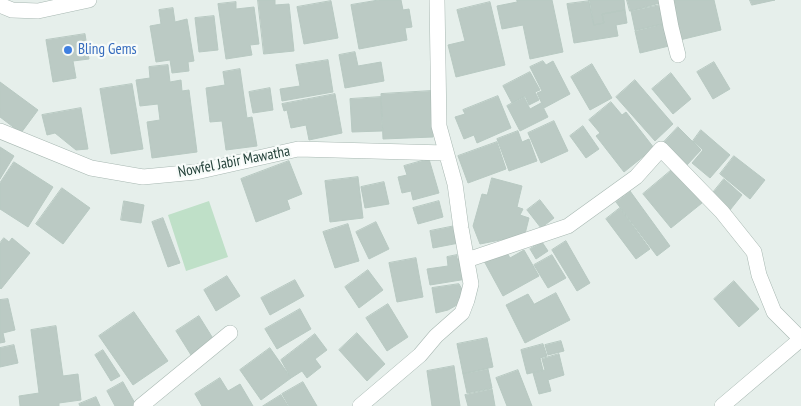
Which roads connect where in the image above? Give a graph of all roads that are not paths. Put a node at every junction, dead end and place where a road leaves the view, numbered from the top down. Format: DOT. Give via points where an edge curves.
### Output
graph roads {
  1 [pos="89,0"];
  2 [pos="437,0"];
  3 [pos="666,0"];
  4 [pos="0,5"];
  5 [pos="678,55"];
  6 [pos="0,131"];
  7 [pos="446,153"];
  8 [pos="467,260"];
  9 [pos="230,334"];
  10 [pos="801,339"];
  11 [pos="141,406"];
  12 [pos="360,406"];
  13 [pos="722,406"];
  1 -- 4 [label="street" via="38,11 12,10"];
  2 -- 7 [label="street" via="438,110"];
  3 -- 5 [label="street"];
  6 -- 7 [label="street, Nowfel Jabir Mawatha" via="91,168 143,177 196,172 298,150"];
  7 -- 8 [label="street" via="455,184"];
  8 -- 10 [label="street" via="568,226 636,177 661,149 722,212 754,252 754,279 774,312"];
  8 -- 12 [label="street" via="471,284 462,313 420,355"];
  9 -- 11 [label="street"];
  10 -- 13 [label="street"];
}
